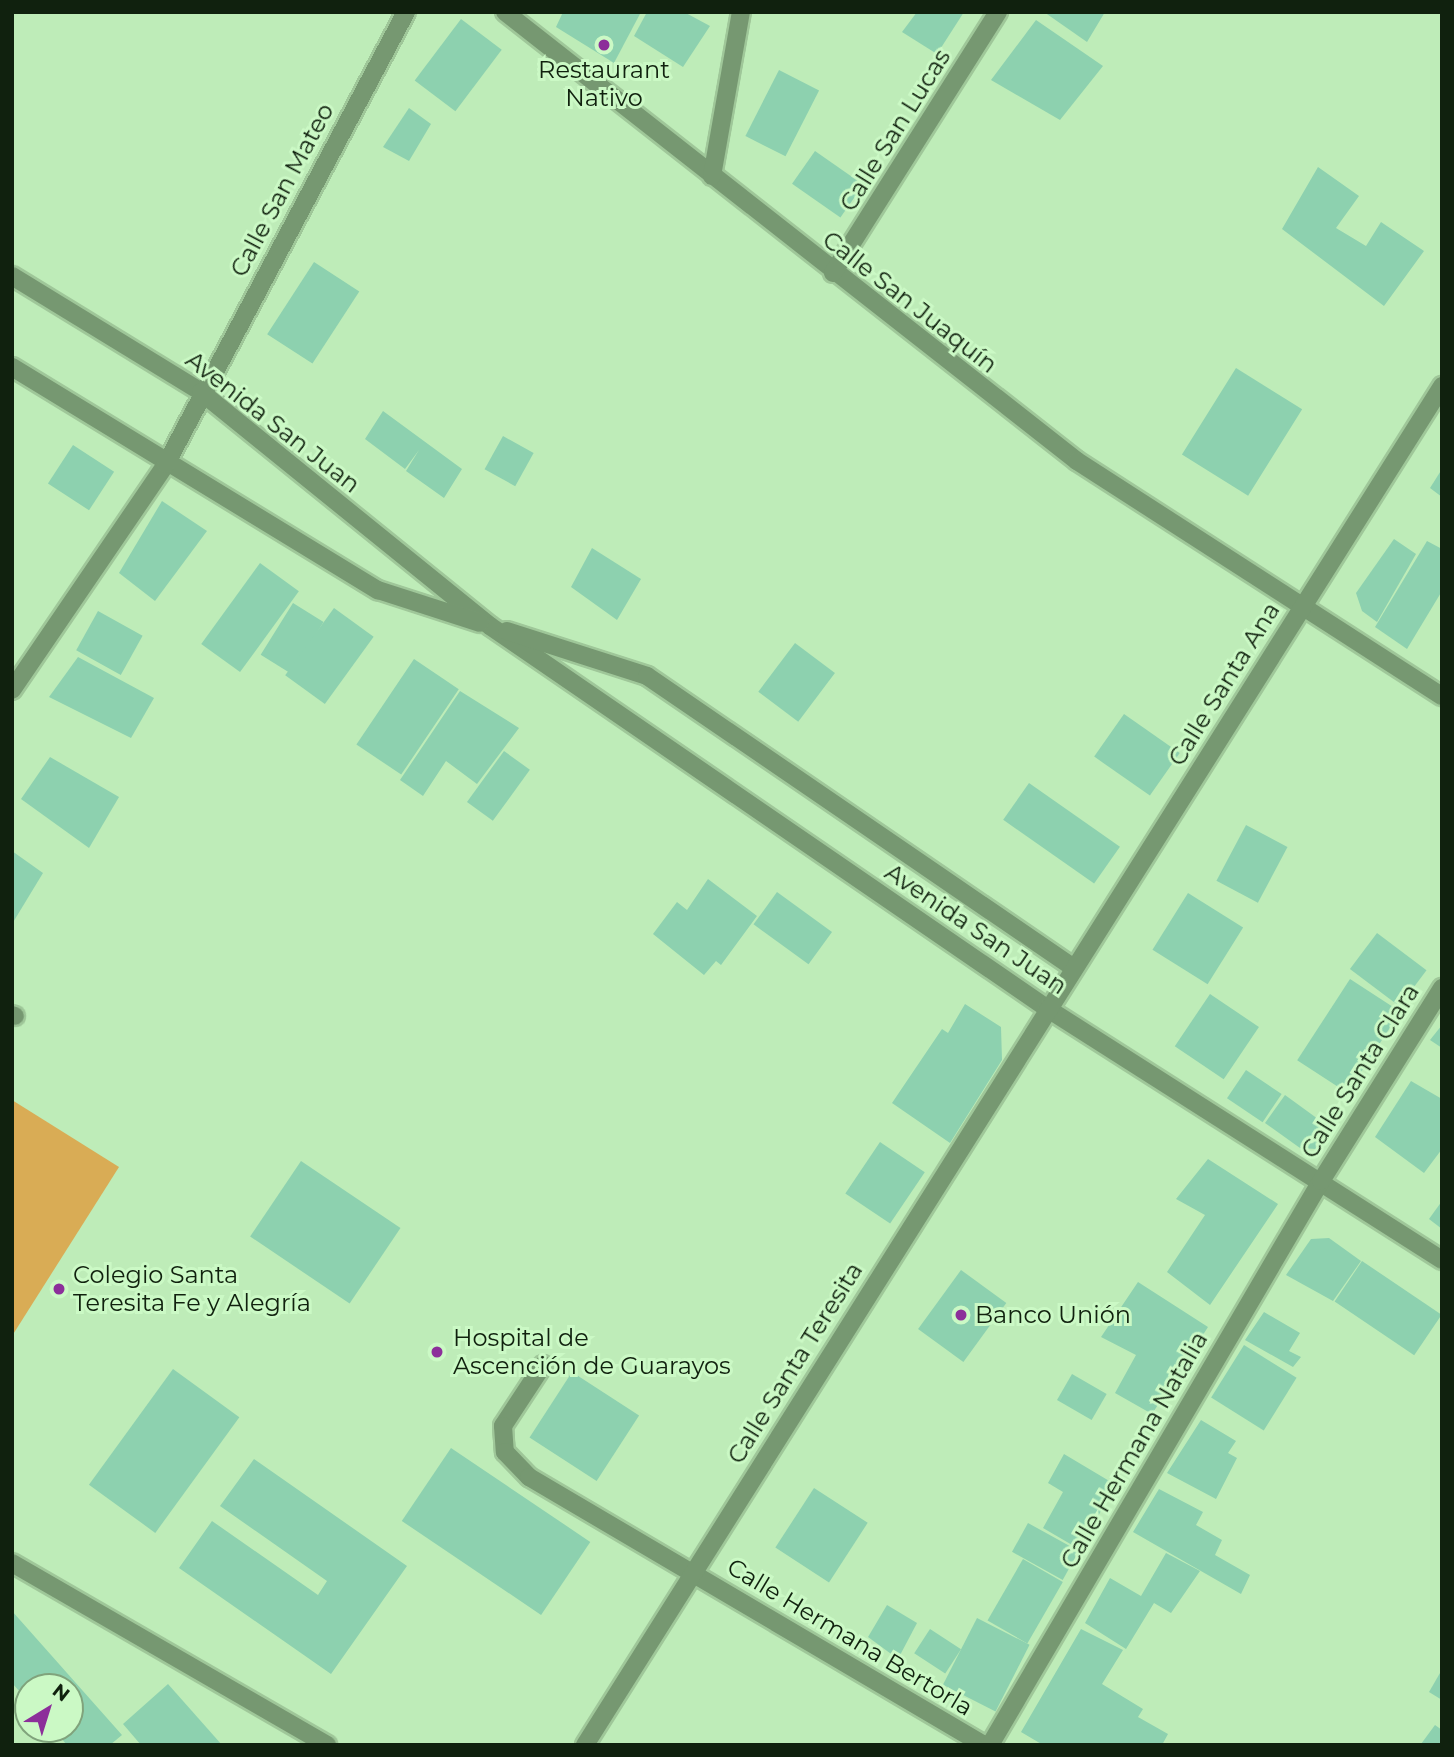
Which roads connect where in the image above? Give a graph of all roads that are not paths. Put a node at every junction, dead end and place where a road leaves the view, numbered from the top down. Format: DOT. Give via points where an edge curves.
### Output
graph roads {
  1 [pos="406,12"];
  2 [pos="505,12"];
  3 [pos="741,12"];
  4 [pos="998,12"];
  5 [pos="712,176"];
  6 [pos="832,273"];
  7 [pos="12,276"];
  8 [pos="12,367"];
  9 [pos="1442,386"];
  10 [pos="201,392"];
  11 [pos="166,464"];
  12 [pos="1303,607"];
  13 [pos="490,626"];
  14 [pos="12,690"];
  15 [pos="1442,696"];
  16 [pos="1074,968"];
  17 [pos="1442,988"];
  18 [pos="1048,1009"];
  19 [pos="1321,1181"];
  20 [pos="1442,1260"];
  21 [pos="543,1365"];
  22 [pos="12,1563"];
  23 [pos="692,1572"];
  24 [pos="327,1745"];
  25 [pos="585,1745"];
  26 [pos="984,1745"];
  27 [pos="990,1745"];
  1 -- 10 [label="street, Calle San Mateo"];
  2 -- 5 [label="street, Calle San Juaquín"];
  3 -- 5 [label="street"];
  4 -- 6 [label="street, Calle San Lucas"];
  5 -- 6 [label="street, Calle San Juaquín"];
  6 -- 12 [label="street, Calle San Juaquín" via="1077,461"];
  7 -- 10 [label="street, Avenida San Juan"];
  8 -- 11 [label="street, Avenida San Juan"];
  9 -- 12 [label="street, Calle Santa Ana"];
  10 -- 11 [label="street, Calle San Mateo"];
  10 -- 13 [label="street, Avenida San Juan"];
  11 -- 13 [label="street, Avenida San Juan" via="378,590"];
  11 -- 14 [label="street, Calle San Mateo"];
  12 -- 15 [label="street, Calle San Juaquín"];
  12 -- 16 [label="street, Calle Santa Ana"];
  13 -- 16 [label="street, Avenida San Juan" via="647,676"];
  13 -- 18 [label="street, Avenida San Juan"];
  16 -- 18 [label="street, Calle Santa Ana"];
  17 -- 19 [label="street, Calle Santa Clara"];
  18 -- 19 [label="street, Avenida San Juan"];
  18 -- 23 [label="street, Calle Santa Teresita"];
  19 -- 20 [label="street, Avenida San Juan"];
  19 -- 27 [label="street, Calle Hermana Natalia"];
  21 -- 23 [label="street, Calle Hermana Bertorla" via="503,1426 501,1440 513,1462 529,1477"];
  22 -- 24 [label="street"];
  23 -- 25 [label="street, Calle Santa Teresita"];
  23 -- 26 [label="street, Calle Hermana Bertorla"];
}
